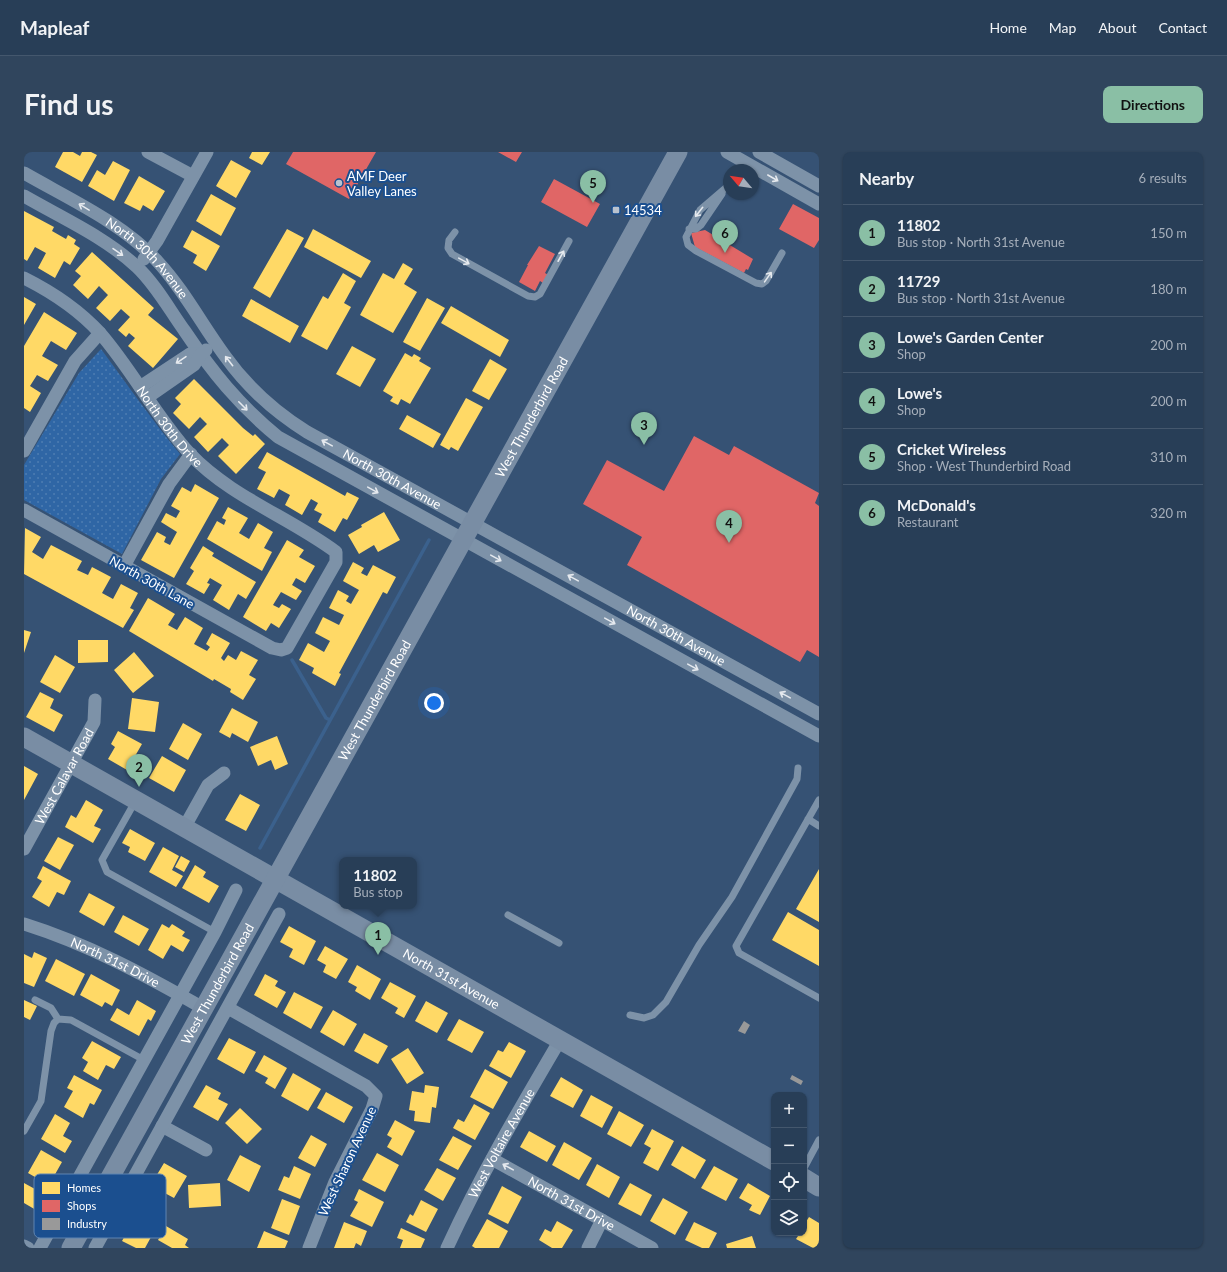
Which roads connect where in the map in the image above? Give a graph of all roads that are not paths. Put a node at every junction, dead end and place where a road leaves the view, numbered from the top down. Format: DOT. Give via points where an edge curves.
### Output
graph roads {
  1 [pos="148,152"];
  2 [pos="206,152"];
  3 [pos="678,152"];
  4 [pos="727,152"];
  5 [pos="759,152"];
  6 [pos="24,173"];
  7 [pos="193,176"];
  8 [pos="819,186"];
  9 [pos="723,190"];
  10 [pos="24,196"];
  11 [pos="819,204"];
  12 [pos="455,232"];
  13 [pos="570,241"];
  14 [pos="149,253"];
  15 [pos="782,253"];
  16 [pos="136,266"];
  17 [pos="24,278"];
  18 [pos="100,333"];
  19 [pos="216,343"];
  20 [pos="201,354"];
  21 [pos="140,386"];
  22 [pos="148,397"];
  23 [pos="24,451"];
  24 [pos="191,454"];
  25 [pos="24,510"];
  26 [pos="471,523"];
  27 [pos="462,539"];
  28 [pos="124,566"];
  29 [pos="281,650"];
  30 [pos="95,700"];
  31 [pos="819,714"];
  32 [pos="819,736"];
  33 [pos="24,737"];
  34 [pos="71,764"];
  35 [pos="798,768"];
  36 [pos="224,773"];
  37 [pos="136,800"];
  38 [pos="819,800"];
  39 [pos="808,820"];
  40 [pos="819,826"];
  41 [pos="184,828"];
  42 [pos="24,849"];
  43 [pos="275,878"];
  44 [pos="236,890"];
  45 [pos="279,914"];
  46 [pos="508,915"];
  47 [pos="24,924"];
  48 [pos="215,932"];
  49 [pos="559,943"];
  50 [pos="180,995"];
  51 [pos="819,998"];
  52 [pos="35,1000"];
  53 [pos="203,1008"];
  54 [pos="228,1008"];
  55 [pos="630,1015"];
  56 [pos="58,1019"];
  57 [pos="560,1040"];
  58 [pos="144,1060"];
  59 [pos="162,1126"];
  60 [pos="24,1131"];
  61 [pos="819,1140"];
  62 [pos="206,1150"];
  63 [pos="816,1152"];
  64 [pos="492,1159"];
  65 [pos="771,1159"];
  66 [pos="807,1164"];
  67 [pos="81,1174"];
  68 [pos="112,1174"];
  69 [pos="136,1174"];
  70 [pos="807,1180"];
  71 [pos="819,1187"];
  72 [pos="602,1220"];
  73 [pos="46,1238"];
  74 [pos="76,1238"];
  75 [pos="100,1238"];
  76 [pos="24,1246"];
  77 [pos="28,1248"];
  78 [pos="40,1248"];
  79 [pos="71,1248"];
  80 [pos="95,1248"];
  81 [pos="310,1248"];
  82 [pos="447,1248"];
  83 [pos="588,1248"];
  84 [pos="652,1248"];
  1 -- 7 [label="street"];
  2 -- 7 [label="street"];
  3 -- 26 [label="main road, West Thunderbird Road"];
  4 -- 11 [label="street, one-way"];
  5 -- 8 [label="street"];
  14 -- 6 [label="street, North 30th Avenue, one-way" via="111,224"];
  7 -- 14 [label="street"];
  9 -- 15 [label="lane, one-way" via="700,210 686,237 688,245 762,284"];
  10 -- 16 [label="street, North 30th Avenue, one-way" via="103,241"];
  12 -- 13 [label="lane, one-way" via="449,240 448,248 452,254 535,298 540,294"];
  14 -- 16 [label="street"];
  14 -- 19 [label="street, North 30th Avenue" via="175,283"];
  16 -- 20 [label="street, North 30th Avenue" via="152,284"];
  17 -- 18 [label="street, North 30th Drive" via="60,297"];
  18 -- 21 [label="street, North 30th Drive"];
  18 -- 23 [label="street" via="75,361"];
  19 -- 20 [label="street"];
  26 -- 19 [label="street, North 30th Avenue, one-way" via="285,418 252,388"];
  20 -- 21 [label="street, one-way" via="190,354"];
  20 -- 22 [label="street" via="194,365"];
  20 -- 27 [label="street, North 30th Avenue, one-way" via="233,396 278,437"];
  21 -- 22 [label="street, North 30th Drive"];
  22 -- 24 [label="street, North 30th Drive" via="162,420"];
  24 -- 28 [label="street" via="169,484"];
  24 -- 29 [label="street, North 30th Drive" via="227,485 336,552 336,562 287,648"];
  25 -- 28 [label="street, North 30th Lane"];
  26 -- 27 [label="main road, West Thunderbird Road"];
  31 -- 26 [label="street, North 30th Avenue, one-way"];
  27 -- 32 [label="street, North 30th Avenue, one-way"];
  27 -- 43 [label="main road, West Thunderbird Road"];
  28 -- 29 [label="street, North 30th Lane" via="272,648"];
  30 -- 34 [label="street, West Calavar Road" via="94,722"];
  33 -- 34 [label="main road, North 31st Avenue"];
  34 -- 37 [label="main road, North 31st Avenue"];
  34 -- 42 [label="street, West Calavar Road"];
  35 -- 55 [label="lane" via="797,779 732,897 699,944 666,1002 653,1015 644,1018"];
  36 -- 41 [label="street" via="208,784"];
  37 -- 41 [label="main road, North 31st Avenue"];
  37 -- 48 [label="lane" via="102,860 107,872"];
  38 -- 39 [label="lane"];
  39 -- 40 [label="lane"];
  39 -- 51 [label="lane" via="736,946 739,953"];
  41 -- 43 [label="main road, North 31st Avenue"];
  43 -- 53 [label="main road, West Thunderbird Road"];
  43 -- 57 [label="main road, North 31st Avenue"];
  44 -- 48 [label="street, West Thunderbird Road"];
  45 -- 54 [label="street, West Thunderbird Road"];
  46 -- 49 [label="lane"];
  47 -- 50 [label="street, North 31st Drive" via="51,932 108,956"];
  48 -- 50 [label="street, West Thunderbird Road"];
  50 -- 53 [label="street, North 31st Drive"];
  50 -- 58 [label="street, West Thunderbird Road"];
  52 -- 56 [label="lane" via="51,1008"];
  53 -- 68 [label="main road, West Thunderbird Road"];
  54 -- 59 [label="street, West Thunderbird Road"];
  54 -- 81 [label="street, West Sharon Avenue" via="366,1086 376,1096 335,1182"];
  56 -- 58 [label="lane" via="71,1020"];
  56 -- 60 [label="lane" via="51,1031 41,1101"];
  57 -- 64 [label="street, West Voltaire Avenue"];
  57 -- 65 [label="main road, North 31st Avenue"];
  58 -- 67 [label="street, West Thunderbird Road"];
  59 -- 62 [label="street"];
  59 -- 69 [label="street, West Thunderbird Road"];
  61 -- 63 [label="lane"];
  63 -- 66 [label="lane"];
  72 -- 64 [label="street, North 31st Drive, one-way"];
  64 -- 82 [label="street, West Voltaire Avenue"];
  70 -- 71 [label="main road"];
  72 -- 83 [label="street"];
  72 -- 84 [label="street, North 31st Drive"];
  73 -- 78 [label="street, West Thunderbird Road"];
  74 -- 79 [label="main road, West Thunderbird Road"];
  75 -- 80 [label="street, West Thunderbird Road"];
  76 -- 77 [label="street"];
}
